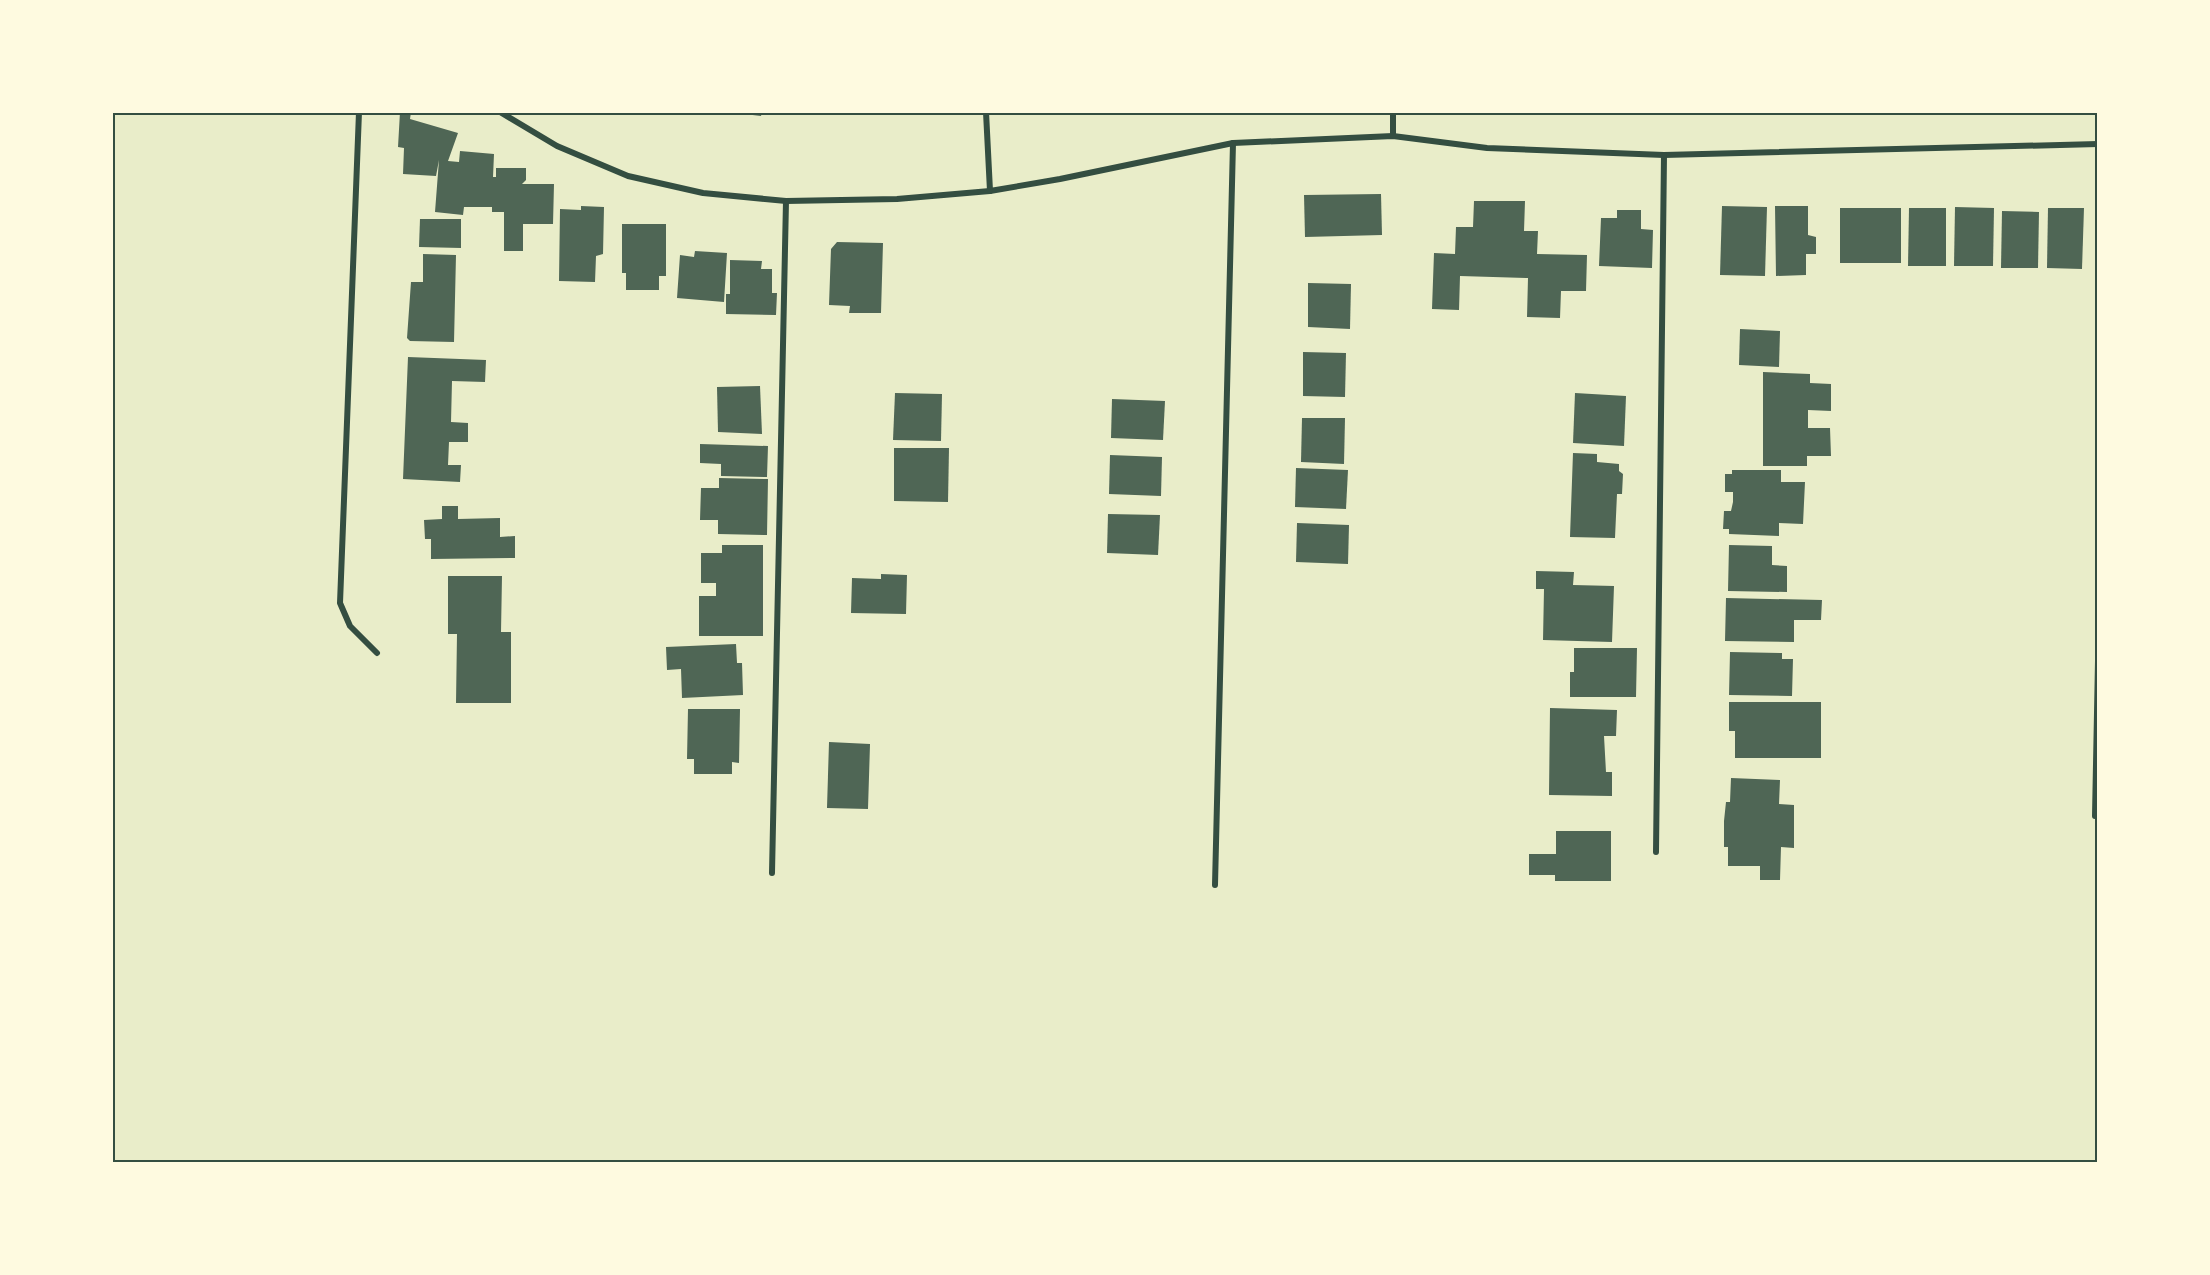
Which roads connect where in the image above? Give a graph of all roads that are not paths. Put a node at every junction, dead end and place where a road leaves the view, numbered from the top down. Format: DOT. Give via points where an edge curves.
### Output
graph roads {
  1 [pos="359,112"];
  2 [pos="500,112"];
  3 [pos="986,112"];
  4 [pos="1393,112"];
  5 [pos="1393,136"];
  6 [pos="1233,143"];
  7 [pos="2097,144"];
  8 [pos="1664,155"];
  9 [pos="990,191"];
  10 [pos="786,201"];
  11 [pos="377,653"];
  12 [pos="2097,661"];
  13 [pos="2095,816"];
  14 [pos="1656,852"];
  15 [pos="772,873"];
  16 [pos="1215,885"];
  1 -- 11 [label="street" via="340,603 350,626"];
  2 -- 10 [label="street" via="557,146 628,176 703,193"];
  3 -- 9 [label="street"];
  4 -- 5 [label="street"];
  5 -- 6 [label="street"];
  5 -- 8 [label="street" via="1488,148"];
  6 -- 9 [label="street"];
  6 -- 16 [label="street"];
  7 -- 8 [label="street"];
  8 -- 14 [label="street"];
  9 -- 10 [label="street" via="897,199"];
  10 -- 15 [label="street"];
  12 -- 13 [label="street"];
}
